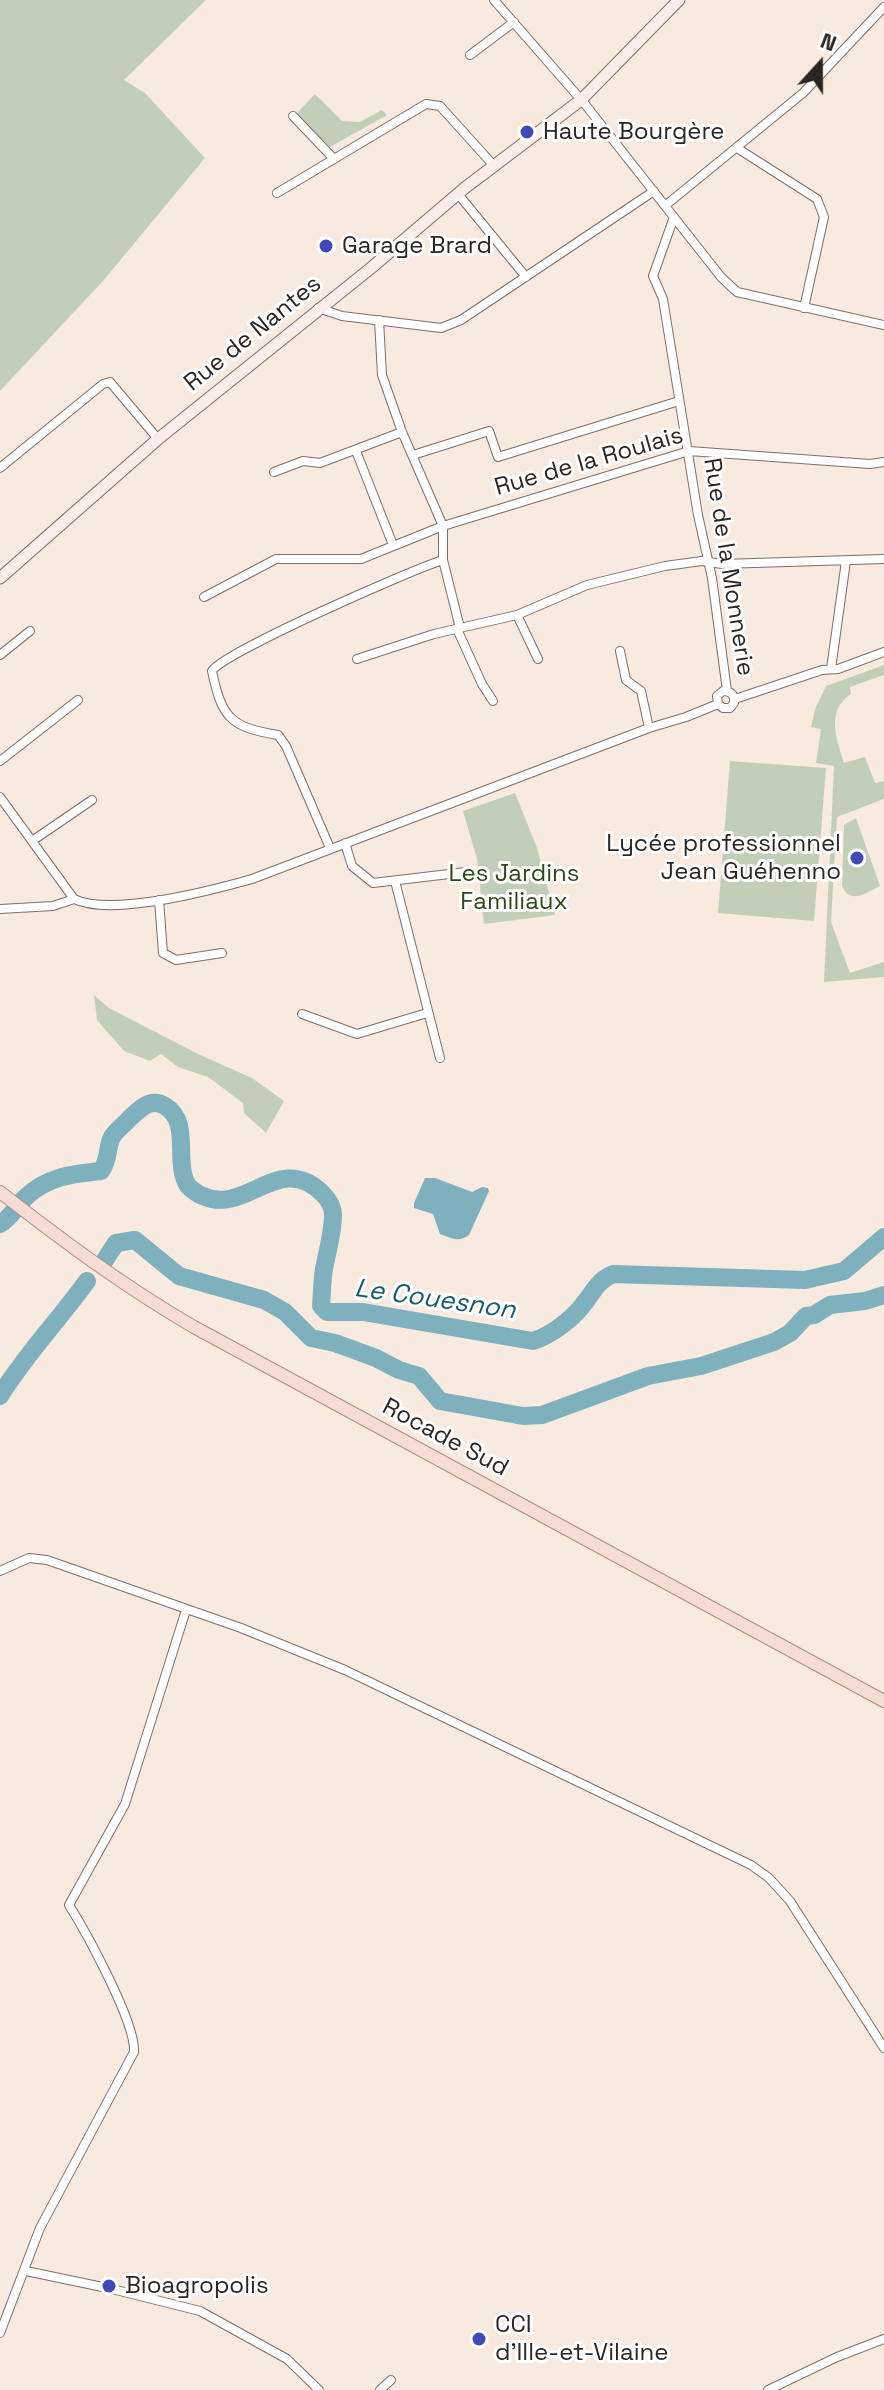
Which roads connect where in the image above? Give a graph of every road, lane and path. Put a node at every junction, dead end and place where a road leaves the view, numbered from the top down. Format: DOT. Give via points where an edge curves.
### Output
graph roads {
  1 [pos="494,0"];
  2 [pos="679,0"];
  3 [pos="879,0"];
  4 [pos="884,6"];
  5 [pos="514,22"];
  6 [pos="470,55"];
  7 [pos="581,100"];
  8 [pos="293,116"];
  9 [pos="737,148"];
  10 [pos="334,159"];
  11 [pos="495,167"];
  12 [pos="654,191"];
  13 [pos="277,193"];
  14 [pos="458,194"];
  15 [pos="666,205"];
  16 [pos="674,217"];
  17 [pos="526,277"];
  18 [pos="318,308"];
  19 [pos="804,308"];
  20 [pos="379,320"];
  21 [pos="884,325"];
  22 [pos="679,401"];
  23 [pos="402,432"];
  24 [pos="158,439"];
  25 [pos="356,451"];
  26 [pos="689,451"];
  27 [pos="413,455"];
  28 [pos="884,462"];
  29 [pos="0,468"];
  30 [pos="274,472"];
  31 [pos="443,526"];
  32 [pos="393,545"];
  33 [pos="884,559"];
  34 [pos="443,560"];
  35 [pos="846,561"];
  36 [pos="709,562"];
  37 [pos="0,578"];
  38 [pos="204,597"];
  39 [pos="517,615"];
  40 [pos="458,629"];
  41 [pos="30,631"];
  42 [pos="620,651"];
  43 [pos="884,652"];
  44 [pos="0,655"];
  45 [pos="357,659"];
  46 [pos="538,659"];
  47 [pos="831,669"];
  48 [pos="727,691"];
  49 [pos="735,699"];
  50 [pos="78,700"];
  51 [pos="493,701"];
  52 [pos="718,704"];
  53 [pos="649,728"];
  54 [pos="0,761"];
  55 [pos="0,797"];
  56 [pos="92,800"];
  57 [pos="32,841"];
  58 [pos="345,843"];
  59 [pos="330,848"];
  60 [pos="466,872"];
  61 [pos="395,881"];
  62 [pos="74,899"];
  63 [pos="159,900"];
  64 [pos="0,909"];
  65 [pos="222,953"];
  66 [pos="427,1013"];
  67 [pos="302,1014"];
  68 [pos="440,1058"];
  69 [pos="4,1195"];
  70 [pos="0,1571"];
  71 [pos="186,1610"];
  72 [pos="884,1701"];
  73 [pos="884,2048"];
  74 [pos="26,2271"];
  75 [pos="0,2333"];
  76 [pos="884,2339"];
  77 [pos="391,2380"];
  78 [pos="319,2390"];
  79 [pos="380,2390"];
  80 [pos="768,2390"];
  1 -- 5 [label="street"];
  2 -- 7 [label="main road, Rue de Nantes"];
  3 -- 4 [label="street"];
  4 -- 9 [label="street" via="803,93"];
  5 -- 6 [label="street"];
  5 -- 7 [label="street"];
  7 -- 11 [label="main road, Rue de Nantes"];
  7 -- 12 [label="street"];
  8 -- 10 [label="street"];
  9 -- 15 [label="street"];
  9 -- 19 [label="street" via="817,199 824,217"];
  10 -- 11 [label="street" via="426,104 440,106"];
  10 -- 13 [label="street"];
  11 -- 14 [label="main road, Rue de Nantes"];
  12 -- 15 [label="street"];
  12 -- 17 [label="street"];
  14 -- 17 [label="street"];
  14 -- 18 [label="main road, Rue de Nantes"];
  15 -- 16 [label="street"];
  16 -- 19 [label="street" via="737,292"];
  16 -- 22 [label="street, Rue de la Monnerie" via="653,276 663,299"];
  17 -- 20 [label="street" via="441,328"];
  18 -- 20 [label="street"];
  18 -- 24 [label="main road, Rue de Nantes"];
  19 -- 21 [label="street"];
  20 -- 23 [label="street" via="382,375"];
  22 -- 26 [label="street, Rue de la Monnerie"];
  22 -- 27 [label="street" via="498,457 489,431"];
  23 -- 25 [label="street"];
  23 -- 27 [label="street"];
  24 -- 29 [label="street" via="110,382"];
  24 -- 37 [label="main road, Rue de Nantes"];
  25 -- 30 [label="street"];
  25 -- 32 [label="street"];
  26 -- 28 [label="street, Rue de la Roulais"];
  26 -- 31 [label="street, Rue de la Roulais"];
  26 -- 36 [label="street, Rue de la Monnerie"];
  27 -- 31 [label="street"];
  31 -- 32 [label="street, Rue de la Roulais"];
  31 -- 34 [label="street"];
  32 -- 38 [label="street, Rue de la Roulais" via="361,559 276,559"];
  33 -- 35 [label="street"];
  34 -- 40 [label="street"];
  34 -- 59 [label="street" via="330,608 212,671 229,718 247,730 278,735 286,746"];
  35 -- 36 [label="street"];
  35 -- 47 [label="street"];
  36 -- 39 [label="street" via="665,566 587,585"];
  36 -- 48 [label="street, Rue de la Monnerie"];
  39 -- 40 [label="street"];
  39 -- 46 [label="street"];
  40 -- 45 [label="street"];
  40 -- 51 [label="street"];
  41 -- 44 [label="street"];
  42 -- 53 [label="street" via="626,680 641,691"];
  43 -- 47 [label="street"];
  47 -- 49 [label="street"];
  48 -- 49 [label="street"];
  48 -- 52 [label="street" via="717,696"];
  49 -- 52 [label="street" via="726,709"];
  50 -- 54 [label="street"];
  52 -- 53 [label="street"];
  53 -- 58 [label="street"];
  55 -- 57 [label="street"];
  56 -- 57 [label="street"];
  57 -- 62 [label="street"];
  58 -- 59 [label="street"];
  58 -- 61 [label="street" via="352,866 373,883"];
  59 -- 63 [label="street" via="252,879"];
  60 -- 61 [label="street"];
  61 -- 66 [label="street"];
  62 -- 63 [label="street" via="91,905"];
  62 -- 64 [label="street" via="53,906"];
  63 -- 65 [label="street" via="163,953 170,959"];
  66 -- 67 [label="street" via="357,1034"];
  66 -- 68 [label="street"];
  69 -- 72 [label="main road, Rocade Sud" via="125,1286 194,1327"];
  70 -- 71 [label="street" via="29,1558 47,1560"];
  71 -- 73 [label="street" via="345,1670 751,1865 790,1901"];
  71 -- 74 [label="street" via="125,1804 69,1905 124,2013 134,2052 40,2228"];
  74 -- 75 [label="street"];
  74 -- 78 [label="street" via="200,2311 287,2359"];
  76 -- 80 [label="street"];
  77 -- 79 [label="street"];
}
